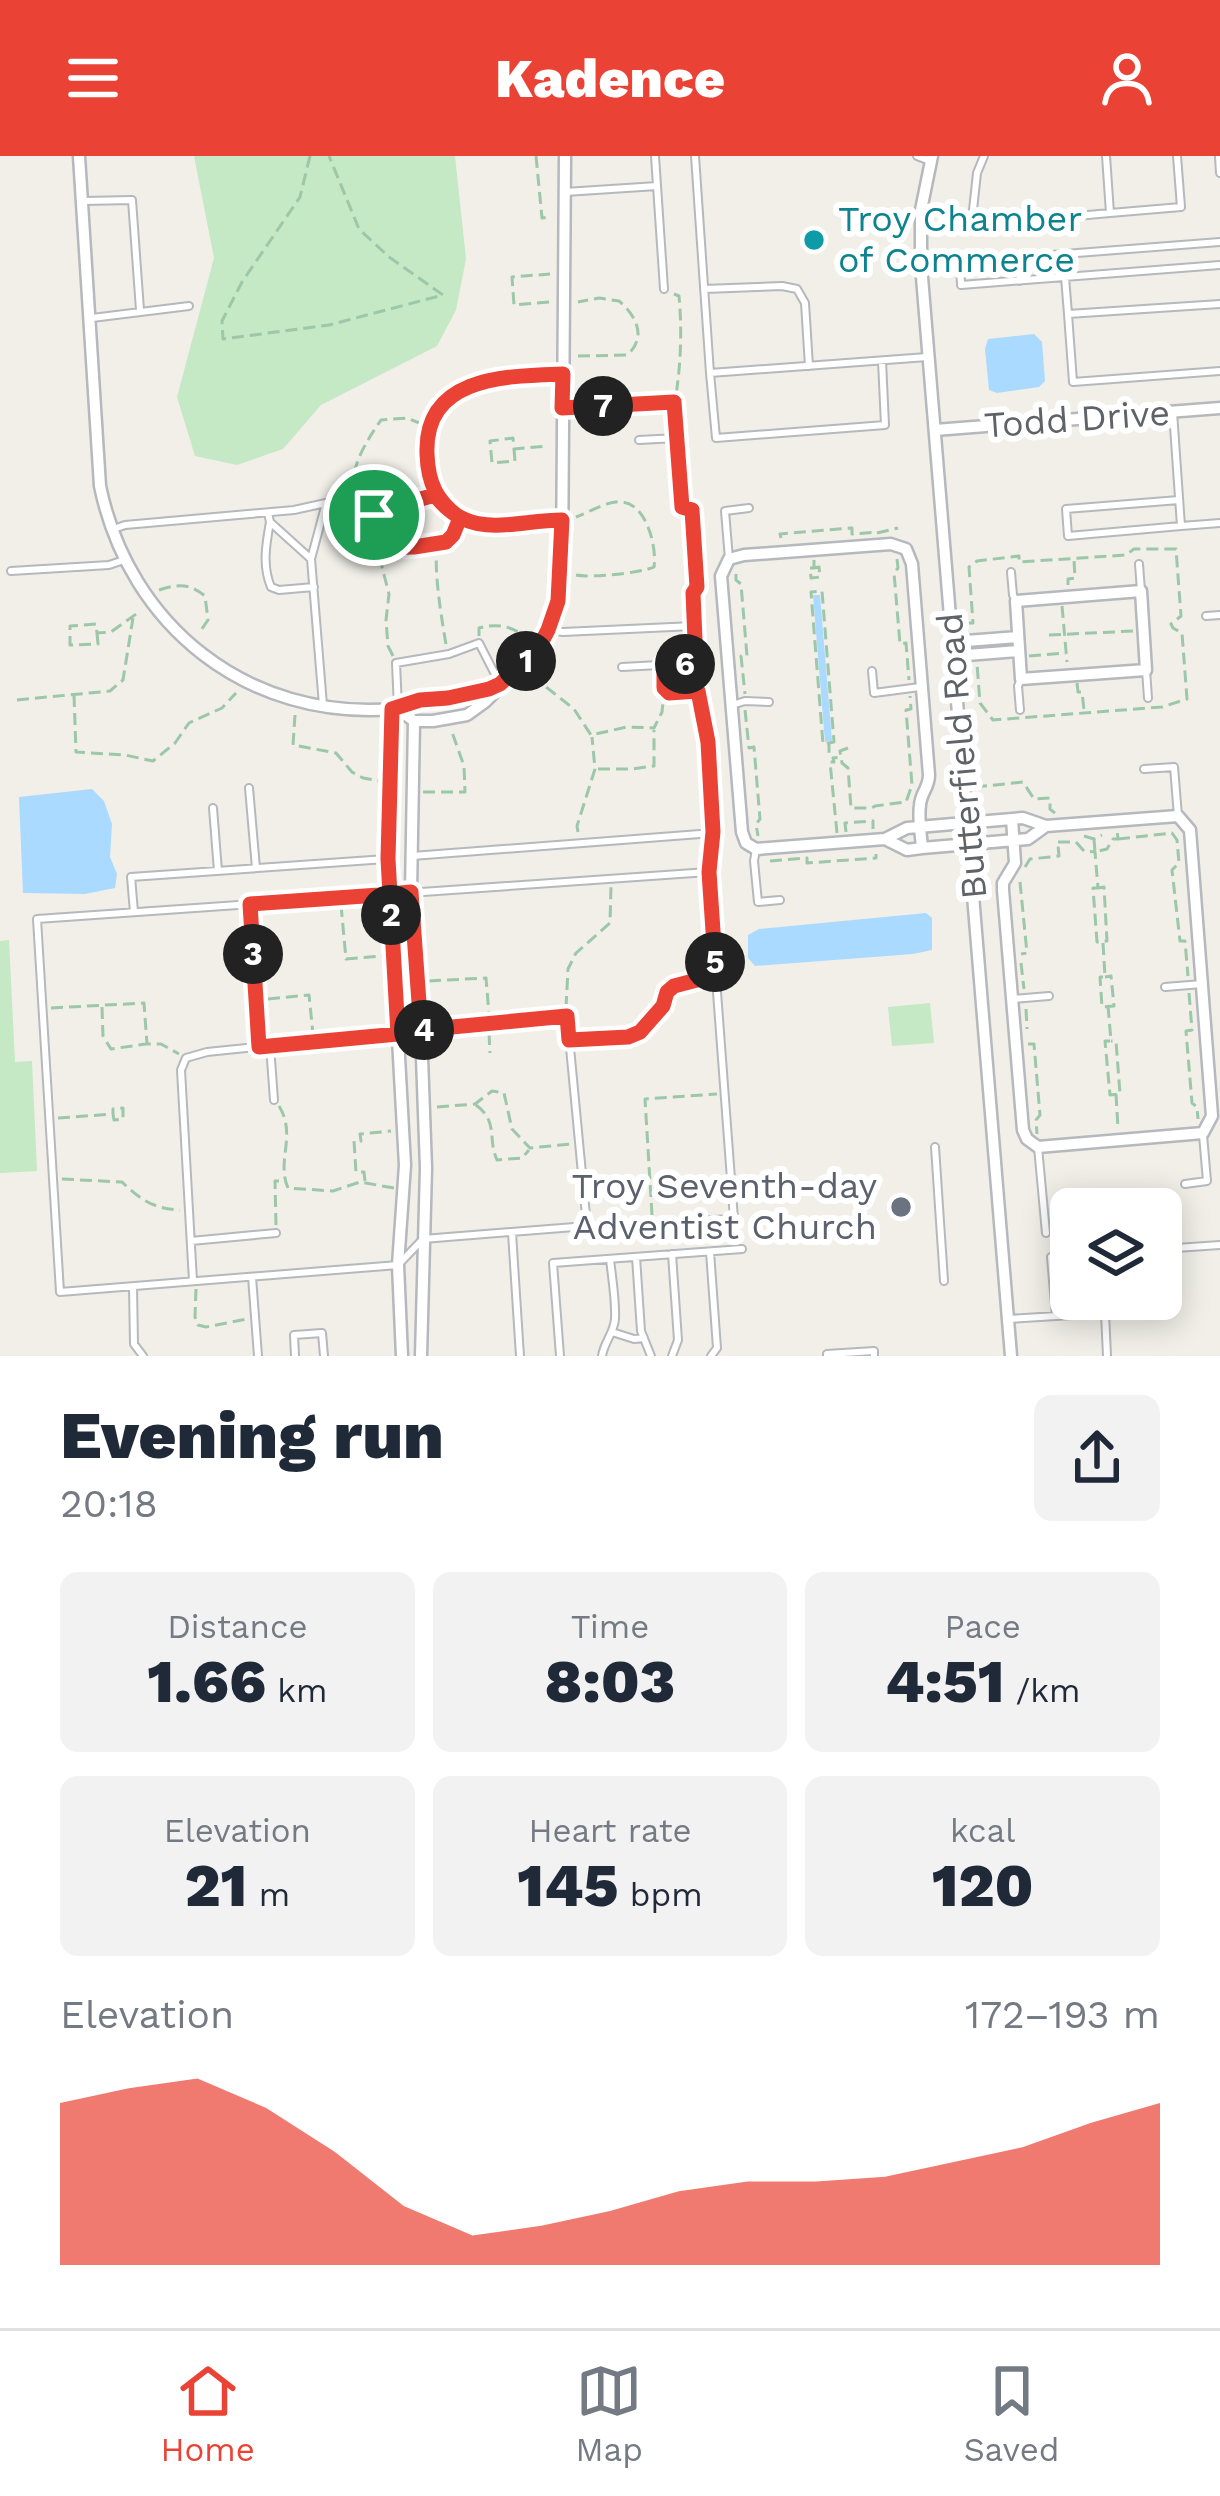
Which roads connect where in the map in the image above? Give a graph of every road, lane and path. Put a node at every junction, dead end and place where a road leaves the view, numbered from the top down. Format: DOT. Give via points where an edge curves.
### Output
graph roads {
  1 [pos="79,156"];
  2 [pos="310,156"];
  3 [pos="329,156"];
  4 [pos="536,156"];
  5 [pos="566,156"];
  6 [pos="655,156"];
  7 [pos="695,156"];
  8 [pos="984,156"];
  9 [pos="1106,156"];
  10 [pos="1177,156"];
  11 [pos="1219,156"];
  12 [pos="926,158"];
  13 [pos="1220,173"];
  14 [pos="550,184"];
  15 [pos="539,186"];
  16 [pos="657,186"];
  17 [pos="565,192"];
  18 [pos="82,202"];
  19 [pos="1110,212"];
  20 [pos="550,218"];
  21 [pos="1220,242"];
  22 [pos="1018,258"];
  23 [pos="959,262"];
  24 [pos="922,265"];
  25 [pos="1220,265"];
  26 [pos="550,274"];
  27 [pos="1065,277"];
  28 [pos="1020,281"];
  29 [pos="664,289"];
  30 [pos="704,289"];
  31 [pos="549,302"];
  32 [pos="578,302"];
  33 [pos="1220,304"];
  34 [pos="188,306"];
  35 [pos="140,310"];
  36 [pos="1068,314"];
  37 [pos="88,319"];
  38 [pos="578,356"];
  39 [pos="928,357"];
  40 [pos="882,361"];
  41 [pos="809,366"];
  42 [pos="1220,371"];
  43 [pos="710,373"];
  44 [pos="563,374"];
  45 [pos="674,402"];
  46 [pos="562,408"];
  47 [pos="1220,408"];
  48 [pos="1173,412"];
  49 [pos="414,420"];
  50 [pos="935,430"];
  51 [pos="677,438"];
  52 [pos="639,440"];
  53 [pos="548,446"];
  54 [pos="514,449"];
  55 [pos="351,483"];
  56 [pos="337,493"];
  57 [pos="435,495"];
  58 [pos="1179,500"];
  59 [pos="682,507"];
  60 [pos="749,508"];
  61 [pos="374,515"];
  62 [pos="269,517"];
  63 [pos="577,517"];
  64 [pos="460,518"];
  65 [pos="562,520"];
  66 [pos="1220,523"];
  67 [pos="1181,526"];
  68 [pos="898,528"];
  69 [pos="111,530"];
  70 [pos="781,540"];
  71 [pos="439,544"];
  72 [pos="380,548"];
  73 [pos="897,553"];
  74 [pos="814,558"];
  75 [pos="1073,558"];
  76 [pos="311,559"];
  77 [pos="124,560"];
  78 [pos="732,562"];
  79 [pos="1139,564"];
  80 [pos="10,571"];
  81 [pos="1011,572"];
  82 [pos="576,575"];
  83 [pos="314,586"];
  84 [pos="1069,590"];
  85 [pos="158,591"];
  86 [pos="1141,591"];
  87 [pos="817,592"];
  88 [pos="693,593"];
  89 [pos="1016,601"];
  90 [pos="1062,604"];
  91 [pos="139,612"];
  92 [pos="1220,615"];
  93 [pos="1206,616"];
  94 [pos="134,619"];
  95 [pos="965,623"];
  96 [pos="1171,624"];
  97 [pos="1160,625"];
  98 [pos="694,626"];
  99 [pos="479,628"];
  100 [pos="548,630"];
  101 [pos="1136,631"];
  102 [pos="97,633"];
  103 [pos="199,634"];
  104 [pos="1049,635"];
  105 [pos="526,637"];
  106 [pos="1018,637"];
  107 [pos="1065,637"];
  108 [pos="444,639"];
  109 [pos="952,642"];
  110 [pos="388,646"];
  111 [pos="1066,653"];
  112 [pos="1023,654"];
  113 [pos="954,656"];
  114 [pos="696,663"];
  115 [pos="664,664"];
  116 [pos="969,665"];
  117 [pos="622,667"];
  118 [pos="1067,668"];
  119 [pos="1146,670"];
  120 [pos="872,671"];
  121 [pos="532,676"];
  122 [pos="1021,679"];
  123 [pos="909,681"];
  124 [pos="1076,681"];
  125 [pos="500,684"];
  126 [pos="922,687"];
  127 [pos="664,688"];
  128 [pos="698,691"];
  129 [pos="236,693"];
  130 [pos="910,694"];
  131 [pos="74,695"];
  132 [pos="745,695"];
  133 [pos="1148,698"];
  134 [pos="17,700"];
  135 [pos="770,702"];
  136 [pos="323,705"];
  137 [pos="738,706"];
  138 [pos="395,709"];
  139 [pos="1020,710"];
  140 [pos="1084,713"];
  141 [pos="295,715"];
  142 [pos="414,721"];
  143 [pos="654,728"];
  144 [pos="451,730"];
  145 [pos="591,735"];
  146 [pos="829,743"];
  147 [pos="848,748"];
  148 [pos="841,757"];
  149 [pos="831,758"];
  150 [pos="595,769"];
  151 [pos="1144,769"];
  152 [pos="380,781"];
  153 [pos="974,787"];
  154 [pos="249,788"];
  155 [pos="423,792"];
  156 [pos="871,804"];
  157 [pos="212,808"];
  158 [pos="851,808"];
  159 [pos="1178,815"];
  160 [pos="1012,820"];
  161 [pos="873,821"];
  162 [pos="852,822"];
  163 [pos="967,823"];
  164 [pos="1053,826"];
  165 [pos="920,827"];
  166 [pos="1083,831"];
  167 [pos="713,832"];
  168 [pos="1094,839"];
  169 [pos="1118,839"];
  170 [pos="878,840"];
  171 [pos="1014,841"];
  172 [pos="1058,842"];
  173 [pos="579,843"];
  174 [pos="969,844"];
  175 [pos="762,848"];
  176 [pos="922,848"];
  177 [pos="1095,852"];
  178 [pos="410,856"];
  179 [pos="388,859"];
  180 [pos="256,868"];
  181 [pos="218,871"];
  182 [pos="709,872"];
  183 [pos="610,878"];
  184 [pos="1013,879"];
  185 [pos="1020,882"];
  186 [pos="1098,888"];
  187 [pos="411,892"];
  188 [pos="390,894"];
  189 [pos="340,897"];
  190 [pos="780,900"];
  191 [pos="250,904"];
  192 [pos="134,912"];
  193 [pos="1103,942"];
  194 [pos="383,956"];
  195 [pos="716,975"];
  196 [pos="1105,976"];
  197 [pos="1188,978"];
  198 [pos="428,981"];
  199 [pos="1202,984"];
  200 [pos="1165,987"];
  201 [pos="1189,990"];
  202 [pos="1024,991"];
  203 [pos="1049,996"];
  204 [pos="256,1000"];
  205 [pos="1019,1001"];
  206 [pos="102,1005"];
  207 [pos="1108,1006"];
  208 [pos="43,1008"];
  209 [pos="489,1016"];
  210 [pos="567,1016"];
  211 [pos="421,1030"];
  212 [pos="489,1031"];
  213 [pos="398,1034"];
  214 [pos="569,1040"];
  215 [pos="1111,1041"];
  216 [pos="314,1042"];
  217 [pos="146,1044"];
  218 [pos="270,1046"];
  219 [pos="259,1047"];
  220 [pos="490,1053"];
  221 [pos="186,1058"];
  222 [pos="725,1093"];
  223 [pos="1116,1094"];
  224 [pos="274,1100"];
  225 [pos="475,1104"];
  226 [pos="435,1107"];
  227 [pos="113,1114"];
  228 [pos="50,1119"];
  229 [pos="1201,1129"];
  230 [pos="392,1131"];
  231 [pos="1118,1132"];
  232 [pos="579,1143"];
  233 [pos="1040,1143"];
  234 [pos="935,1147"];
  235 [pos="530,1148"];
  236 [pos="54,1179"];
  237 [pos="284,1180"];
  238 [pos="365,1184"];
  239 [pos="1185,1184"];
  240 [pos="394,1188"];
  241 [pos="189,1210"];
  242 [pos="653,1224"];
  243 [pos="587,1226"];
  244 [pos="276,1233"];
  245 [pos="512,1233"];
  246 [pos="1046,1233"];
  247 [pos="423,1239"];
  248 [pos="191,1240"];
  249 [pos="1220,1245"];
  250 [pos="1182,1248"];
  251 [pos="742,1249"];
  252 [pos="710,1252"];
  253 [pos="672,1254"];
  254 [pos="637,1257"];
  255 [pos="610,1259"];
  256 [pos="398,1264"];
  257 [pos="251,1277"];
  258 [pos="944,1281"];
  259 [pos="194,1282"];
  260 [pos="133,1287"];
  261 [pos="1050,1316"];
  262 [pos="255,1318"];
  263 [pos="1008,1319"];
  264 [pos="1105,1320"];
  265 [pos="612,1332"];
  266 [pos="644,1338"];
  267 [pos="143,1356"];
  268 [pos="258,1356"];
  269 [pos="296,1356"];
  270 [pos="323,1356"];
  271 [pos="402,1356"];
  272 [pos="421,1356"];
  273 [pos="520,1356"];
  274 [pos="560,1356"];
  275 [pos="602,1356"];
  276 [pos="651,1356"];
  277 [pos="672,1356"];
  278 [pos="712,1356"];
  279 [pos="827,1356"];
  280 [pos="874,1356"];
  281 [pos="1011,1356"];
  282 [pos="1107,1356"];
  1 -- 18 [label="street"];
  2 -- 3 [label="path" via="300,197 242,282 223,339 329,325 443,295 359,230"];
  4 -- 15 [label="path"];
  5 -- 17 [label="street"];
  6 -- 16 [label="lane"];
  7 -- 30 [label="lane"];
  8 -- 19 [label="lane" via="972,219"];
  9 -- 19 [label="lane"];
  10 -- 19 [label="lane" via="1180,207"];
  11 -- 13 [label="lane"];
  12 -- 24 [label="street, Butterfield Road"];
  14 -- 15 [label="path"];
  15 -- 20 [label="path" via="542,218"];
  16 -- 17 [label="lane"];
  16 -- 29 [label="lane"];
  17 -- 44 [label="street"];
  18 -- 35 [label="lane" via="132,200"];
  18 -- 37 [label="street"];
  21 -- 22 [label="lane"];
  22 -- 23 [label="lane"];
  22 -- 28 [label="lane"];
  23 -- 24 [label="lane"];
  23 -- 28 [label="lane" via="961,285"];
  24 -- 39 [label="street, Butterfield Road"];
  25 -- 27 [label="lane"];
  26 -- 31 [label="path" via="512,277 514,305"];
  27 -- 28 [label="lane"];
  27 -- 36 [label="lane"];
  29 -- 45 [label="path" via="679,296 681,315"];
  30 -- 41 [label="lane" via="797,289"];
  30 -- 43 [label="lane"];
  32 -- 38 [label="path" via="620,301 637,320 639,337 627,356"];
  33 -- 36 [label="lane"];
  34 -- 35 [label="lane"];
  35 -- 37 [label="lane"];
  36 -- 42 [label="lane" via="1073,382"];
  37 -- 69 [label="street"];
  39 -- 40 [label="lane"];
  39 -- 50 [label="street, Butterfield Road"];
  40 -- 41 [label="lane"];
  40 -- 43 [label="lane" via="885,425 716,438"];
  41 -- 43 [label="lane"];
  44 -- 46 [label="street"];
  44 -- 57 [label="lane" via="487,380 438,409 427,439"];
  45 -- 46 [label="lane"];
  45 -- 51 [label="lane"];
  46 -- 65 [label="street"];
  47 -- 48 [label="street, Todd Drive"];
  48 -- 50 [label="street, Todd Drive"];
  48 -- 58 [label="lane"];
  49 -- 55 [label="path" via="380,420"];
  50 -- 109 [label="street, Butterfield Road"];
  51 -- 52 [label="lane"];
  51 -- 59 [label="lane"];
  53 -- 54 [label="path"];
  54 -- 54 [label="path" via="513,439 490,441 492,463 514,460"];
  55 -- 56 [label="path"];
  55 -- 61 [label="path" via="352,500"];
  57 -- 61 [label="path"];
  57 -- 64 [label="lane"];
  58 -- 67 [label="lane"];
  58 -- 67 [label="lane" via="1066,509 1068,536"];
  59 -- 88 [label="path" via="692,510"];
  60 -- 78 [label="lane" via="725,511"];
  61 -- 72 [label="path"];
  62 -- 69 [label="lane"];
  62 -- 76 [label="lane"];
  62 -- 76 [label="lane" via="326,503"];
  62 -- 83 [label="lane" via="272,586"];
  63 -- 82 [label="path" via="608,504 632,505 656,553 645,572"];
  64 -- 65 [label="lane" via="489,527"];
  64 -- 71 [label="path"];
  65 -- 100 [label="street" via="561,583"];
  66 -- 67 [label="lane"];
  68 -- 70 [label="path" via="780,534"];
  69 -- 77 [label="street"];
  71 -- 72 [label="path"];
  71 -- 108 [label="path"];
  72 -- 110 [label="path"];
  73 -- 123 [label="path"];
  74 -- 87 [label="path"];
  75 -- 84 [label="path"];
  75 -- 95 [label="path" via="977,561 969,567 973,623"];
  75 -- 96 [label="path" via="1176,549 1181,616"];
  76 -- 83 [label="lane"];
  77 -- 80 [label="lane"];
  77 -- 136 [label="street" via="158,613 205,657 263,690"];
  78 -- 126 [label="street" via="744,555 906,549"];
  78 -- 132 [label="path" via="741,584"];
  78 -- 137 [label="street" via="721,576"];
  79 -- 86 [label="lane"];
  81 -- 89 [label="lane"];
  83 -- 136 [label="lane"];
  85 -- 103 [label="path" via="176,584 205,596 208,620"];
  86 -- 89 [label="street"];
  86 -- 119 [label="street"];
  87 -- 146 [label="path"];
  87 -- 146 [label="path" via="823,744"];
  88 -- 98 [label="lane"];
  89 -- 106 [label="street"];
  90 -- 107 [label="path"];
  91 -- 94 [label="path"];
  92 -- 93 [label="lane"];
  94 -- 102 [label="path"];
  94 -- 131 [label="path" via="123,680 110,691"];
  96 -- 97 [label="path"];
  96 -- 140 [label="path" via="1182,633 1187,699"];
  98 -- 100 [label="lane"];
  98 -- 114 [label="lane"];
  99 -- 105 [label="path" via="501,625"];
  100 -- 125 [label="street"];
  101 -- 107 [label="path"];
  102 -- 102 [label="path" via="96,624 70,626 70,645 98,644"];
  104 -- 107 [label="path"];
  106 -- 109 [label="street"];
  106 -- 112 [label="street"];
  107 -- 111 [label="path"];
  109 -- 113 [label="street, Butterfield Road"];
  111 -- 112 [label="path"];
  111 -- 118 [label="path"];
  112 -- 113 [label="street"];
  112 -- 122 [label="street"];
  113 -- 163 [label="street, Butterfield Road"];
  114 -- 115 [label="lane"];
  114 -- 128 [label="lane"];
  115 -- 117 [label="lane"];
  115 -- 127 [label="lane"];
  116 -- 140 [label="path" via="977,664 980,703 993,720"];
  119 -- 122 [label="street"];
  119 -- 133 [label="lane"];
  120 -- 126 [label="lane" via="874,693"];
  121 -- 145 [label="path" via="574,709"];
  122 -- 139 [label="lane"];
  124 -- 140 [label="path"];
  125 -- 138 [label="street"];
  125 -- 138 [label="lane" via="479,643 397,663"];
  125 -- 142 [label="street" via="467,715"];
  126 -- 165 [label="street" via="929,785 920,796"];
  127 -- 128 [label="lane"];
  127 -- 143 [label="path"];
  128 -- 167 [label="lane"];
  129 -- 131 [label="path" via="189,723 153,761 76,752"];
  130 -- 156 [label="path" via="906,802"];
  131 -- 134 [label="path"];
  135 -- 137 [label="lane"];
  136 -- 138 [label="street"];
  137 -- 175 [label="path" via="754,747"];
  137 -- 175 [label="street" via="742,832 746,843"];
  138 -- 142 [label="street"];
  138 -- 179 [label="street"];
  141 -- 152 [label="path" via="293,745 336,753 352,772"];
  142 -- 178 [label="street"];
  143 -- 145 [label="path"];
  143 -- 150 [label="path" via="654,766"];
  144 -- 155 [label="path" via="465,792"];
  145 -- 150 [label="path"];
  146 -- 149 [label="path"];
  147 -- 148 [label="path"];
  148 -- 149 [label="path"];
  148 -- 158 [label="path"];
  149 -- 162 [label="path" via="837,835"];
  150 -- 173 [label="path"];
  151 -- 159 [label="lane" via="1174,766"];
  153 -- 164 [label="path" via="1023,782 1034,799 1050,798"];
  154 -- 180 [label="lane"];
  156 -- 158 [label="path"];
  156 -- 161 [label="path"];
  157 -- 181 [label="lane"];
  158 -- 162 [label="path"];
  159 -- 164 [label="street"];
  159 -- 199 [label="street" via="1190,830"];
  160 -- 163 [label="street"];
  160 -- 164 [label="street"];
  160 -- 171 [label="street"];
  161 -- 162 [label="path"];
  161 -- 170 [label="path"];
  163 -- 165 [label="street"];
  163 -- 174 [label="street, Butterfield Road"];
  164 -- 171 [label="street"];
  164 -- 172 [label="path"];
  165 -- 170 [label="street"];
  165 -- 176 [label="street"];
  166 -- 168 [label="path"];
  167 -- 173 [label="lane"];
  167 -- 182 [label="lane"];
  168 -- 169 [label="path" via="1116,828"];
  168 -- 177 [label="path"];
  169 -- 177 [label="path"];
  169 -- 197 [label="path" via="1172,833 1177,840 1172,870"];
  170 -- 175 [label="street"];
  170 -- 175 [label="path" via="876,858 807,863 769,861"];
  170 -- 176 [label="street"];
  171 -- 174 [label="street"];
  171 -- 205 [label="street" via="1003,890"];
  172 -- 177 [label="path"];
  172 -- 185 [label="path" via="1059,856 1030,859"];
  173 -- 178 [label="lane"];
  174 -- 176 [label="street"];
  174 -- 263 [label="street, Butterfield Road"];
  175 -- 190 [label="lane" via="754,861 758,902"];
  177 -- 186 [label="path"];
  178 -- 187 [label="street"];
  179 -- 180 [label="lane"];
  179 -- 188 [label="street"];
  180 -- 181 [label="lane"];
  181 -- 192 [label="lane" via="131,877"];
  182 -- 183 [label="lane"];
  182 -- 195 [label="lane"];
  183 -- 187 [label="lane"];
  183 -- 210 [label="path" via="610,923 568,969"];
  184 -- 185 [label="path"];
  185 -- 202 [label="path"];
  186 -- 193 [label="path"];
  186 -- 193 [label="path"];
  187 -- 188 [label="lane"];
  187 -- 211 [label="street"];
  188 -- 189 [label="lane"];
  188 -- 213 [label="street"];
  189 -- 191 [label="lane"];
  189 -- 194 [label="path" via="346,959"];
  191 -- 192 [label="lane"];
  191 -- 204 [label="lane"];
  192 -- 208 [label="lane" via="37,919"];
  193 -- 196 [label="path"];
  195 -- 214 [label="path" via="674,986 640,1032"];
  195 -- 222 [label="lane"];
  196 -- 207 [label="path" via="1102,1007"];
  196 -- 207 [label="path"];
  198 -- 209 [label="path" via="486,978"];
  199 -- 200 [label="lane"];
  199 -- 229 [label="street" via="1212,1116"];
  201 -- 229 [label="path" via="1192,1102"];
  203 -- 205 [label="lane"];
  204 -- 216 [label="path" via="309,995"];
  204 -- 219 [label="lane"];
  205 -- 233 [label="street" via="1023,1130"];
  205 -- 233 [label="path" via="1034,1044"];
  206 -- 208 [label="path"];
  206 -- 217 [label="path" via="111,1049"];
  206 -- 217 [label="path" via="144,1003"];
  207 -- 215 [label="path"];
  208 -- 228 [label="lane"];
  210 -- 211 [label="lane"];
  210 -- 214 [label="lane"];
  211 -- 213 [label="lane"];
  211 -- 247 [label="street"];
  212 -- 220 [label="path"];
  213 -- 216 [label="lane"];
  213 -- 256 [label="street" via="405,1165"];
  214 -- 232 [label="lane"];
  215 -- 223 [label="path"];
  215 -- 223 [label="path" via="1110,1095"];
  216 -- 218 [label="lane"];
  217 -- 221 [label="path"];
  218 -- 219 [label="lane"];
  218 -- 224 [label="lane"];
  219 -- 221 [label="lane"];
  221 -- 241 [label="lane"];
  222 -- 242 [label="path" via="646,1099"];
  222 -- 242 [label="lane" via="734,1219"];
  223 -- 231 [label="path"];
  224 -- 237 [label="path" via="287,1131"];
  225 -- 226 [label="path"];
  225 -- 235 [label="path" via="492,1091 504,1093 512,1129"];
  225 -- 235 [label="path" via="488,1116 497,1160 522,1158"];
  227 -- 228 [label="path"];
  228 -- 236 [label="lane"];
  229 -- 233 [label="street"];
  229 -- 239 [label="lane" via="1207,1181"];
  230 -- 238 [label="path" via="354,1141"];
  232 -- 235 [label="path"];
  232 -- 243 [label="lane"];
  233 -- 246 [label="lane"];
  234 -- 258 [label="lane"];
  236 -- 241 [label="path" via="122,1181 155,1208"];
  236 -- 260 [label="lane" via="61,1292"];
  237 -- 238 [label="path" via="295,1191"];
  237 -- 244 [label="path" via="275,1181"];
  238 -- 240 [label="path"];
  241 -- 248 [label="lane"];
  242 -- 243 [label="lane"];
  243 -- 245 [label="lane"];
  244 -- 248 [label="lane"];
  245 -- 247 [label="lane"];
  245 -- 273 [label="lane"];
  247 -- 256 [label="lane"];
  247 -- 272 [label="street"];
  248 -- 259 [label="lane"];
  249 -- 250 [label="lane"];
  251 -- 252 [label="lane"];
  252 -- 253 [label="lane"];
  252 -- 278 [label="lane"];
  253 -- 254 [label="lane"];
  253 -- 277 [label="lane"];
  254 -- 255 [label="lane"];
  254 -- 266 [label="lane"];
  255 -- 265 [label="lane"];
  255 -- 274 [label="lane" via="553,1263"];
  256 -- 257 [label="lane"];
  256 -- 271 [label="street"];
  257 -- 259 [label="lane"];
  257 -- 262 [label="lane"];
  259 -- 260 [label="lane"];
  259 -- 262 [label="path" via="198,1324"];
  260 -- 267 [label="lane" via="134,1344"];
  261 -- 263 [label="lane"];
  262 -- 268 [label="lane"];
  263 -- 281 [label="street, Butterfield Road"];
  264 -- 282 [label="lane"];
  265 -- 266 [label="lane"];
  265 -- 275 [label="lane"];
  266 -- 276 [label="lane"];
  269 -- 270 [label="lane" via="294,1335 322,1333"];
  279 -- 280 [label="lane"];
}
